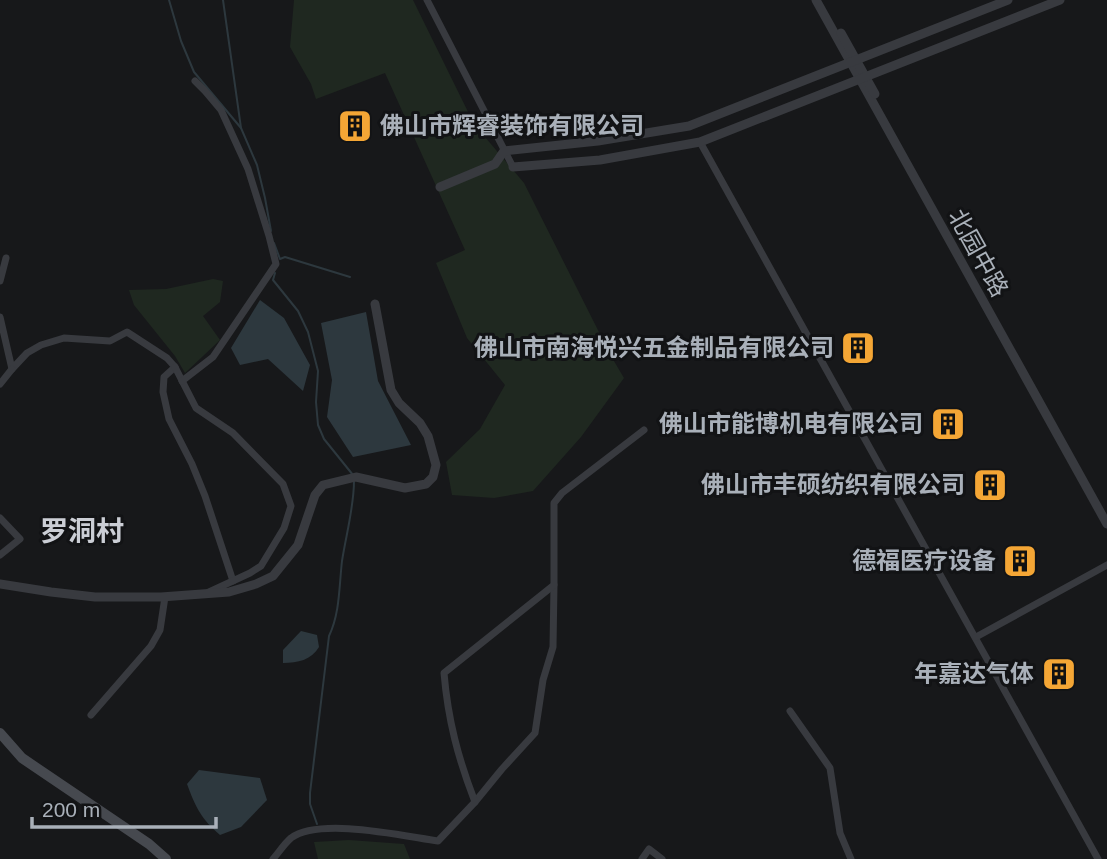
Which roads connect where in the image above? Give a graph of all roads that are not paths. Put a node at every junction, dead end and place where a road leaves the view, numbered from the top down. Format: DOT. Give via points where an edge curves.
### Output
graph roads {
  1 [pos="427,0"];
  2 [pos="816,0"];
  3 [pos="823,0"];
  4 [pos="1008,0"];
  5 [pos="1059,0"];
  6 [pos="853,62"];
  7 [pos="862,78"];
  8 [pos="195,82"];
  9 [pos="700,142"];
  10 [pos="504,151"];
  11 [pos="513,167"];
  12 [pos="440,187"];
  13 [pos="6,258"];
  14 [pos="0,281"];
  15 [pos="375,304"];
  16 [pos="0,317"];
  17 [pos="175,367"];
  18 [pos="12,369"];
  19 [pos="182,381"];
  20 [pos="0,384"];
  21 [pos="644,430"];
  22 [pos="1107,511"];
  23 [pos="0,518"];
  24 [pos="1107,524"];
  25 [pos="0,555"];
  26 [pos="1107,565"];
  27 [pos="233,581"];
  28 [pos="0,584"];
  29 [pos="554,585"];
  30 [pos="205,594"];
  31 [pos="165,597"];
  32 [pos="976,637"];
  33 [pos="790,711"];
  34 [pos="91,715"];
  35 [pos="0,733"];
  36 [pos="475,802"];
  37 [pos="166,859"];
  38 [pos="273,859"];
  39 [pos="642,859"];
  40 [pos="662,859"];
  41 [pos="851,859"];
  42 [pos="1098,859"];
  1 -- 10 [label="street"];
  2 -- 6 [label="street, 北园中路"];
  3 -- 6 [label="street, 北园中路"];
  4 -- 6 [label="street"];
  5 -- 7 [label="street"];
  6 -- 7 [label="street, 北园中路"];
  6 -- 10 [label="street" via="689,126"];
  7 -- 9 [label="street"];
  7 -- 22 [label="street, 北园中路"];
  7 -- 24 [label="street, 北园中路"];
  8 -- 19 [label="street" via="221,110 248,169 276,264 213,357"];
  9 -- 11 [label="street" via="600,160"];
  9 -- 32 [label="street"];
  10 -- 11 [label="street"];
  10 -- 12 [label="street" via="495,164"];
  13 -- 14 [label="street"];
  15 -- 30 [label="street" via="391,390 428,436 436,465 433,477 426,484 405,488 354,477 323,485 315,495 298,545 272,576 229,592"];
  16 -- 18 [label="street"];
  17 -- 18 [label="street" via="127,332 110,341 64,338 41,345"];
  17 -- 19 [label="street"];
  17 -- 27 [label="street" via="164,377 169,419 205,496"];
  18 -- 20 [label="street"];
  19 -- 27 [label="street" via="196,408 233,433 283,484 291,506 284,528 261,566"];
  21 -- 29 [label="street" via="554,503"];
  23 -- 25 [label="street" via="20,539"];
  26 -- 32 [label="street"];
  27 -- 30 [label="street"];
  28 -- 31 [label="street" via="95,597"];
  29 -- 36 [label="street" via="553,647 535,733"];
  29 -- 36 [label="street" via="444,673 454,743"];
  30 -- 31 [label="street"];
  31 -- 34 [label="street" via="160,631 151,646"];
  32 -- 42 [label="street"];
  33 -- 41 [label="street" via="830,768 840,833"];
  35 -- 37 [label="main road" via="22,758"];
  36 -- 38 [label="street" via="438,841 347,828 308,830 291,838"];
  39 -- 40 [label="street" via="649,849"];
}
